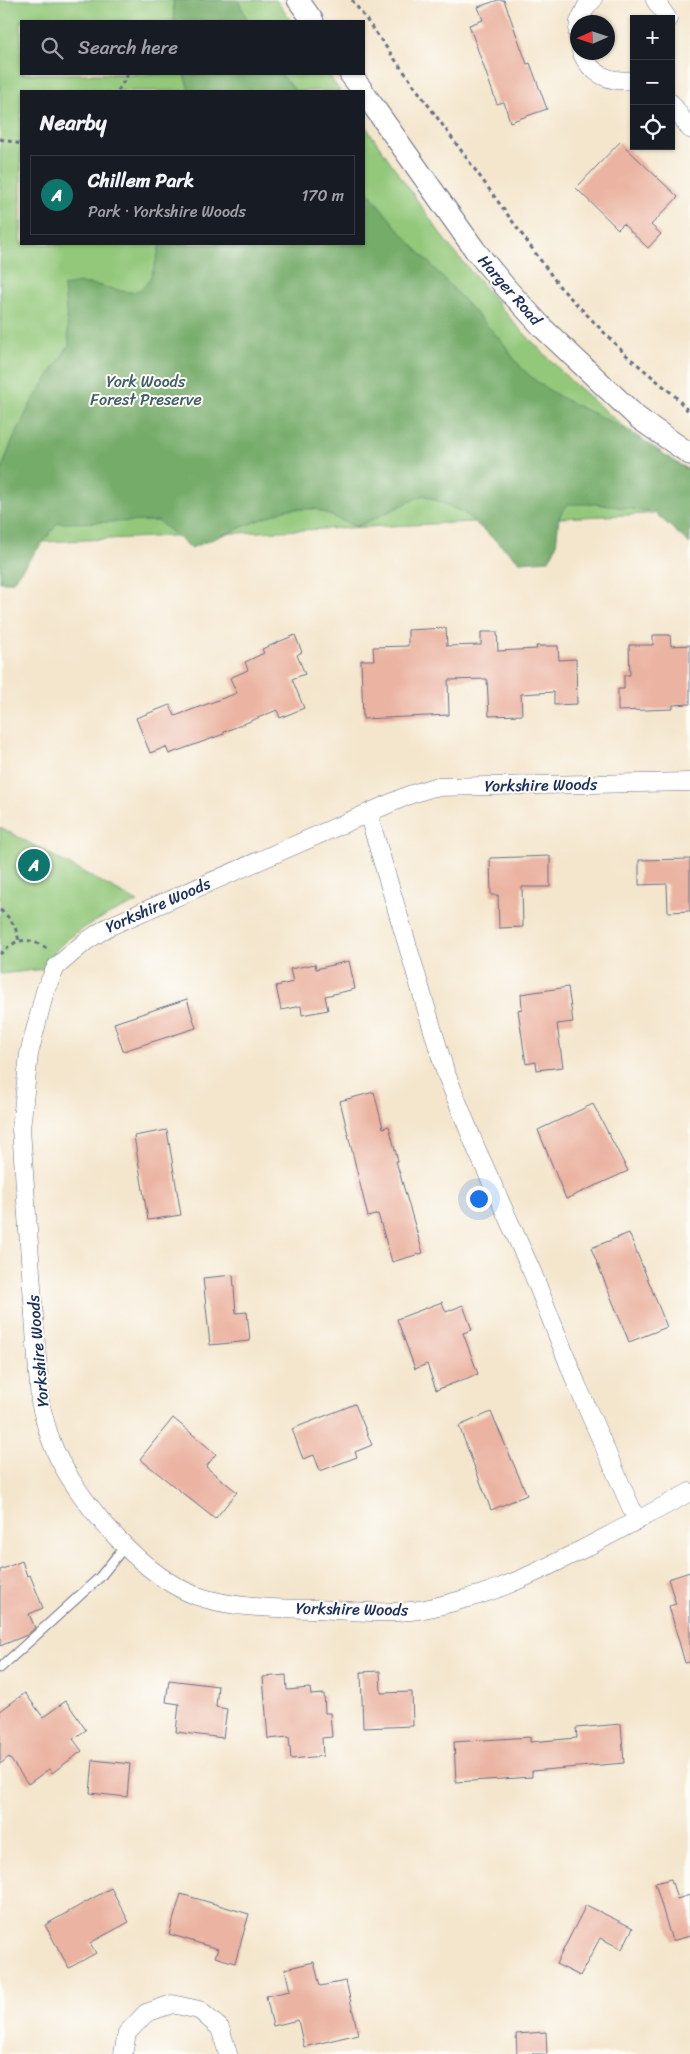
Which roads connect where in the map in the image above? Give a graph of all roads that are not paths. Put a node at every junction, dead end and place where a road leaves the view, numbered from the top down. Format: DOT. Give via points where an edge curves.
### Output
graph roads {
  1 [pos="298,0"];
  2 [pos="593,0"];
  3 [pos="655,0"];
  4 [pos="582,15"];
  5 [pos="665,15"];
  6 [pos="312,20"];
  7 [pos="585,60"];
  8 [pos="351,75"];
  9 [pos="630,81"];
  10 [pos="362,90"];
  11 [pos="365,95"];
  12 [pos="672,105"];
  13 [pos="690,129"];
  14 [pos="690,454"];
  15 [pos="690,782"];
  16 [pos="368,813"];
  17 [pos="690,1492"];
  18 [pos="637,1521"];
  19 [pos="125,1546"];
  20 [pos="0,1668"];
  21 [pos="123,2054"];
  22 [pos="228,2054"];
  1 -- 6 [label="street"];
  2 -- 4 [label="street"];
  3 -- 5 [label="street"];
  7 -- 9 [label="street" via="607,79"];
  8 -- 10 [label="street, Harger Road"];
  11 -- 14 [label="street, Harger Road" via="475,250 507,289 544,329 638,418"];
  12 -- 13 [label="street"];
  15 -- 16 [label="street, Yorkshire Woods" via="434,787"];
  16 -- 18 [label="street" via="445,1071"];
  16 -- 19 [label="street, Yorkshire Woods" via="108,926 56,968 45,992 29,1054 21,1129 40,1402 48,1435 59,1460 75,1486"];
  17 -- 18 [label="street, Yorkshire Woods"];
  18 -- 19 [label="street, Yorkshire Woods" via="532,1575 481,1594 412,1612 219,1602 195,1596 173,1584 147,1567"];
  19 -- 20 [label="lane" via="100,1577"];
  21 -- 22 [label="street" via="127,2033 146,2013 172,2004 199,2010 220,2028"];
}
